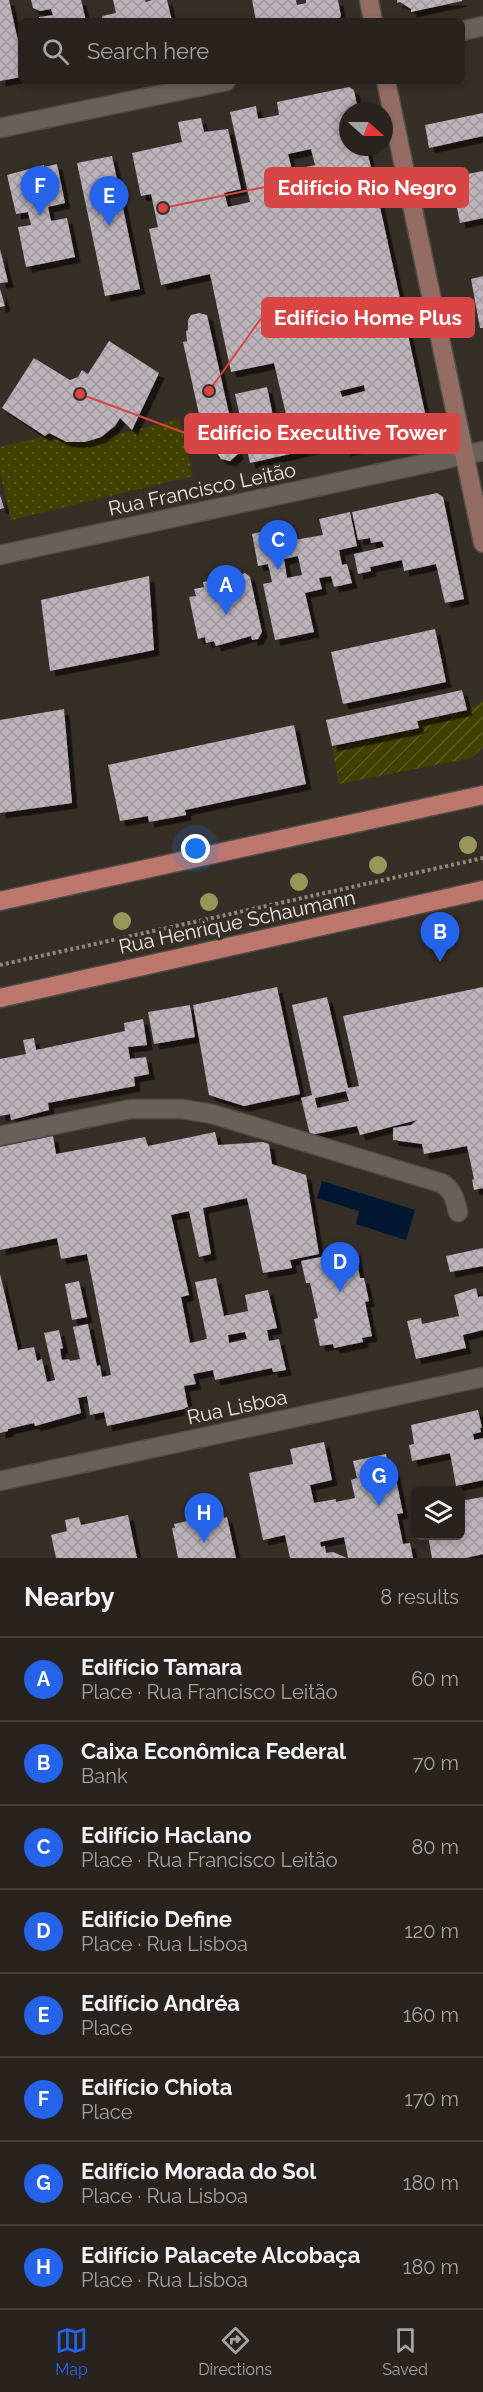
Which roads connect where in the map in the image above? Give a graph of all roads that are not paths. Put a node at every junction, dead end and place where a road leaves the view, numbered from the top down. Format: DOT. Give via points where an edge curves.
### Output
graph roads {
  1 [pos="369,0"];
  2 [pos="372,18"];
  3 [pos="483,26"];
  4 [pos="465,29"];
  5 [pos="212,84"];
  6 [pos="387,84"];
  7 [pos="0,128"];
  8 [pos="483,451"];
  9 [pos="464,455"];
  10 [pos="483,543"];
  11 [pos="0,555"];
  12 [pos="483,795"];
  13 [pos="483,890"];
  14 [pos="0,901"];
  15 [pos="0,998"];
  16 [pos="0,1136"];
  17 [pos="458,1212"];
  18 [pos="483,1377"];
  19 [pos="0,1481"];
  1 -- 2 [label="main road"];
  3 -- 4 [label="street"];
  5 -- 7 [label="street"];
  6 -- 9 [label="main road"];
  8 -- 9 [label="street, Rua Francisco Leitão"];
  9 -- 10 [label="main road"];
  9 -- 11 [label="street, Rua Francisco Leitão"];
  12 -- 14 [label="main road"];
  13 -- 15 [label="main road, Rua Henrique Schaumann"];
  16 -- 17 [label="street" via="131,1109 182,1109 212,1114 441,1183 453,1193"];
  18 -- 19 [label="street, Rua Lisboa"];
}
